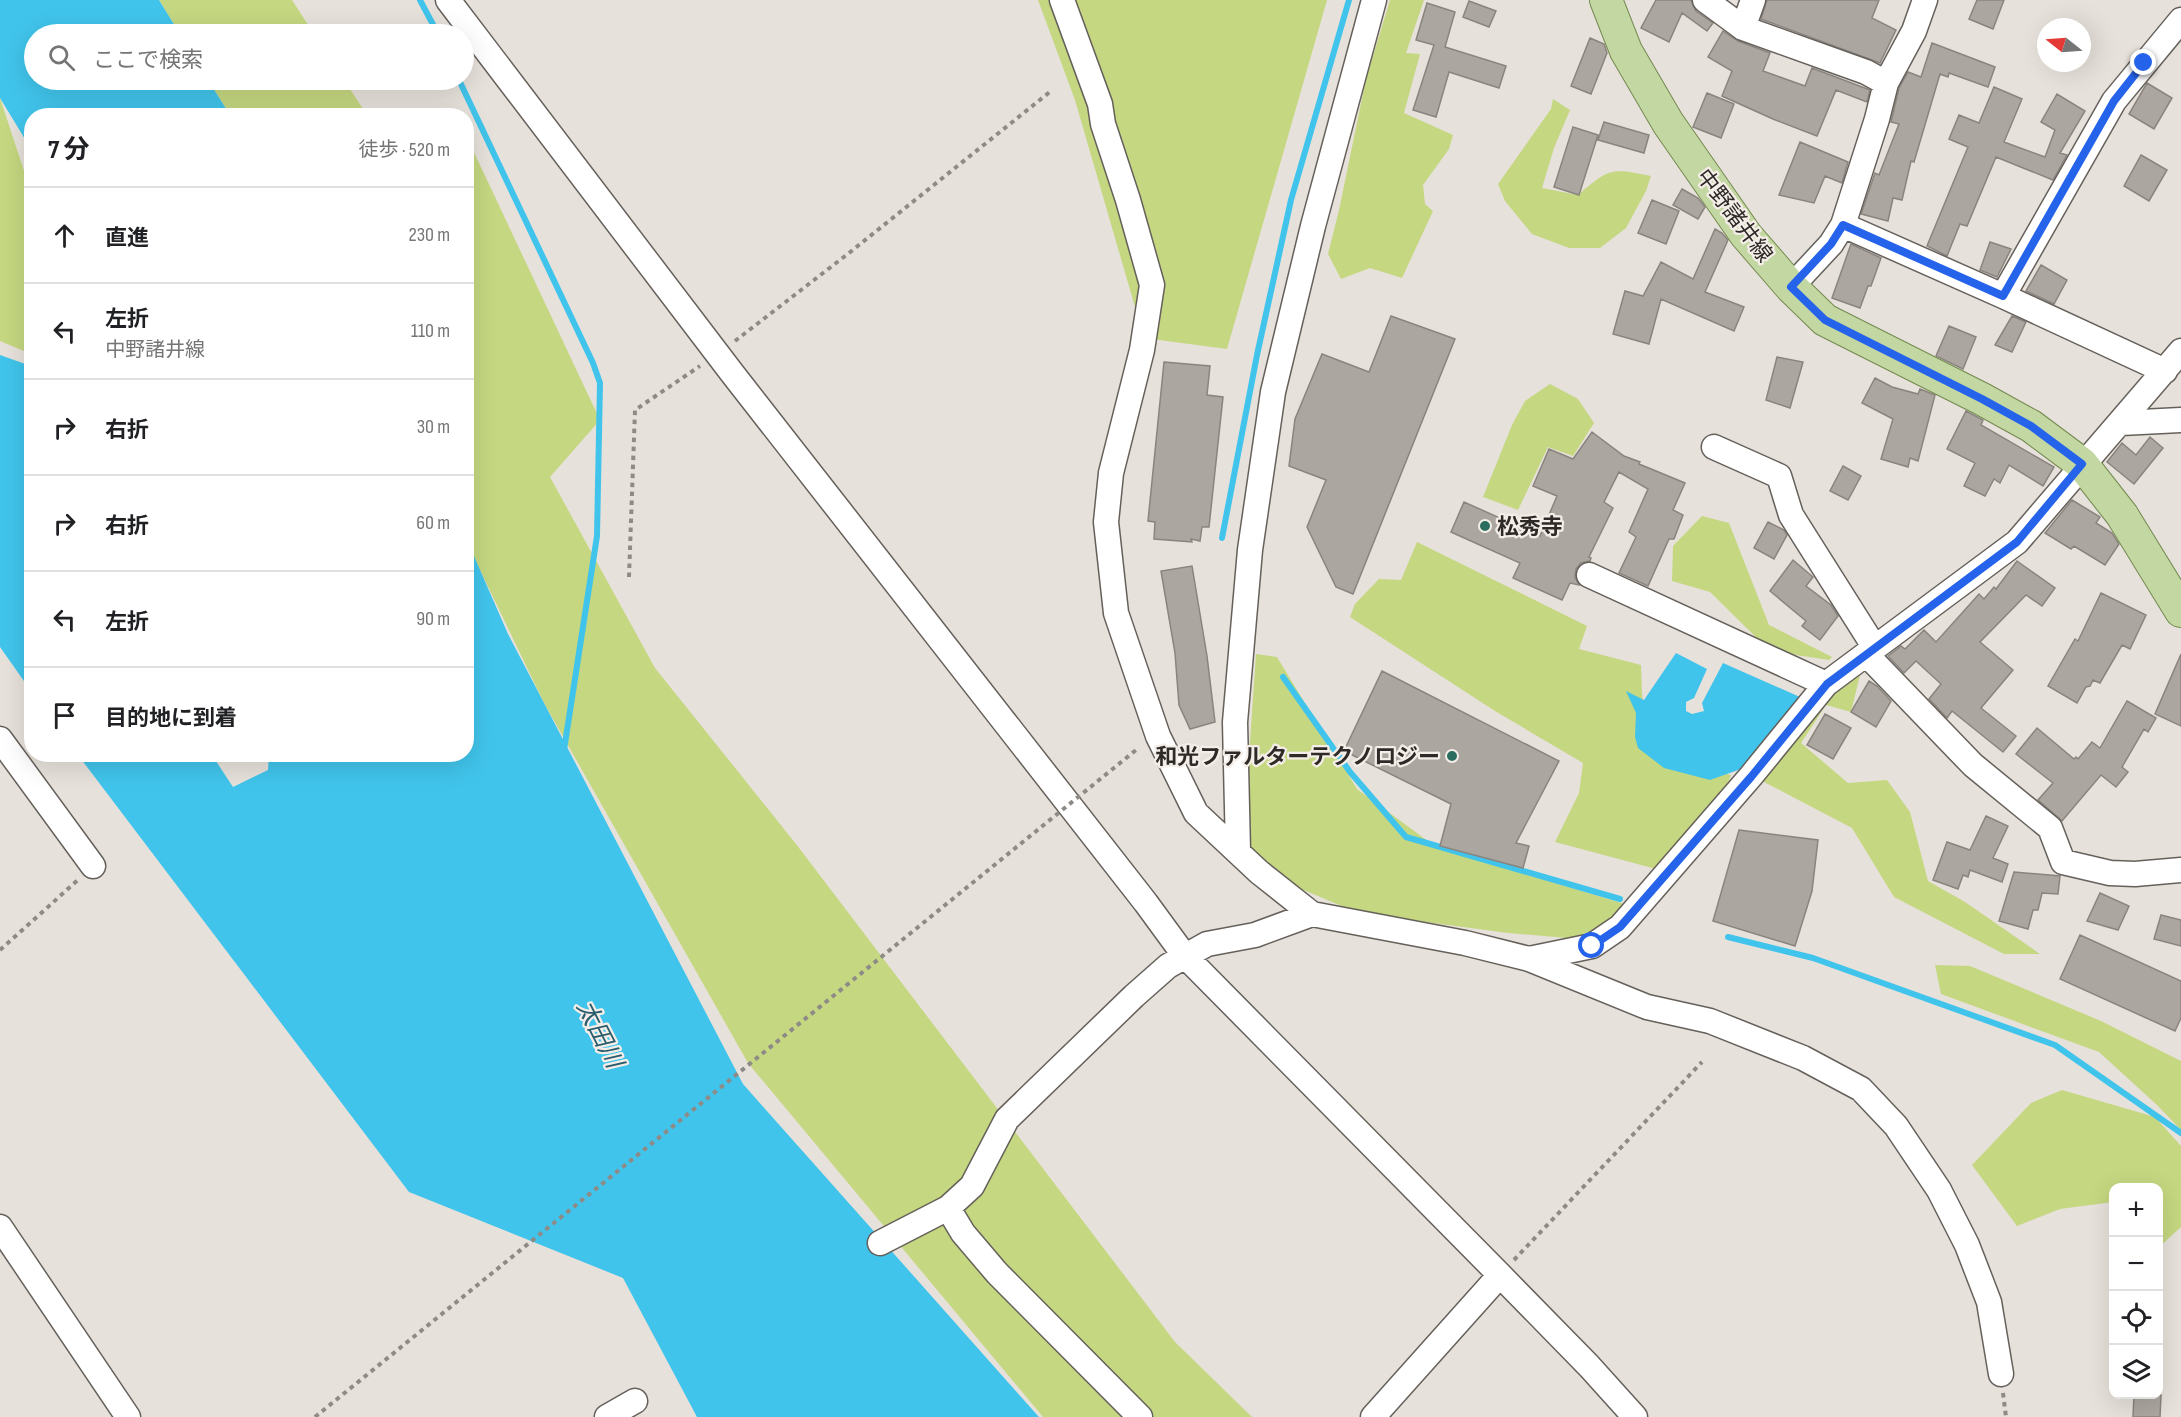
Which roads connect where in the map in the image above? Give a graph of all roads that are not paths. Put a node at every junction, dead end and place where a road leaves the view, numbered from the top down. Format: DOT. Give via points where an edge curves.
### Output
graph roads {
  1 [pos="448,0"];
  2 [pos="1062,0"];
  3 [pos="1374,0"];
  4 [pos="1606,0"];
  5 [pos="1705,0"];
  6 [pos="1753,0"];
  7 [pos="1925,0"];
  8 [pos="2181,20"];
  9 [pos="466,24"];
  10 [pos="1743,28"];
  11 [pos="474,35"];
  12 [pos="1886,83"];
  13 [pos="1843,225"];
  14 [pos="1791,287"];
  15 [pos="2003,296"];
  16 [pos="2181,351"];
  17 [pos="2165,371"];
  18 [pos="2181,420"];
  19 [pos="2121,423"];
  20 [pos="1714,447"];
  21 [pos="2082,464"];
  22 [pos="1589,575"];
  23 [pos="2181,610"];
  24 [pos="1871,651"];
  25 [pos="1827,684"];
  26 [pos="0,739"];
  27 [pos="1238,851"];
  28 [pos="93,866"];
  29 [pos="2181,870"];
  30 [pos="1312,914"];
  31 [pos="1184,956"];
  32 [pos="1529,959"];
  33 [pos="948,1208"];
  34 [pos="0,1227"];
  35 [pos="880,1243"];
  36 [pos="1500,1275"];
  37 [pos="2001,1374"];
  38 [pos="635,1401"];
  39 [pos="128,1417"];
  40 [pos="607,1417"];
  41 [pos="1140,1417"];
  42 [pos="1373,1417"];
  43 [pos="1635,1417"];
  1 -- 9 [label="street"];
  2 -- 27 [label="street" via="1100,104 1152,285 1142,350 1111,473 1106,522 1116,613 1158,736 1196,813"];
  3 -- 27 [label="street" via="1273,392 1250,550 1235,722"];
  4 -- 14 [label="main road, 中野諸井線" via="1626,51 1668,123 1746,235"];
  5 -- 10 [label="street"];
  6 -- 10 [label="street"];
  7 -- 12 [label="street" via="1914,31"];
  8 -- 15 [label="street" via="2114,101"];
  10 -- 12 [label="street" via="1866,72"];
  11 -- 31 [label="street"];
  12 -- 13 [label="street"];
  13 -- 14 [label="street" via="1831,244"];
  13 -- 15 [label="street"];
  14 -- 21 [label="main road, 中野諸井線" via="1825,320 2021,421"];
  15 -- 17 [label="street"];
  16 -- 17 [label="street"];
  17 -- 19 [label="street"];
  18 -- 19 [label="street"];
  19 -- 21 [label="street"];
  20 -- 24 [label="street" via="1779,476 1791,515"];
  21 -- 23 [label="main road, 中野諸井線" via="2122,515"];
  21 -- 24 [label="street" via="2017,542"];
  22 -- 25 [label="street"];
  24 -- 25 [label="street"];
  24 -- 29 [label="street" via="1973,765 2050,828 2063,862 2110,873"];
  25 -- 32 [label="street" via="1620,927 1592,946"];
  26 -- 28 [label="street"];
  27 -- 30 [label="street"];
  30 -- 31 [label="street" via="1255,935 1207,944"];
  30 -- 32 [label="street"];
  31 -- 33 [label="street" via="1134,996 1007,1119 972,1186"];
  31 -- 36 [label="street"];
  32 -- 37 [label="street" via="1647,1007 1710,1021 1741,1033 1803,1058 1861,1089 1896,1126 1939,1190 1967,1245 1989,1302"];
  33 -- 35 [label="street"];
  33 -- 41 [label="street" via="963,1233 997,1273"];
  34 -- 39 [label="street"];
  36 -- 42 [label="street"];
  36 -- 43 [label="street"];
  38 -- 40 [label="street"];
}
